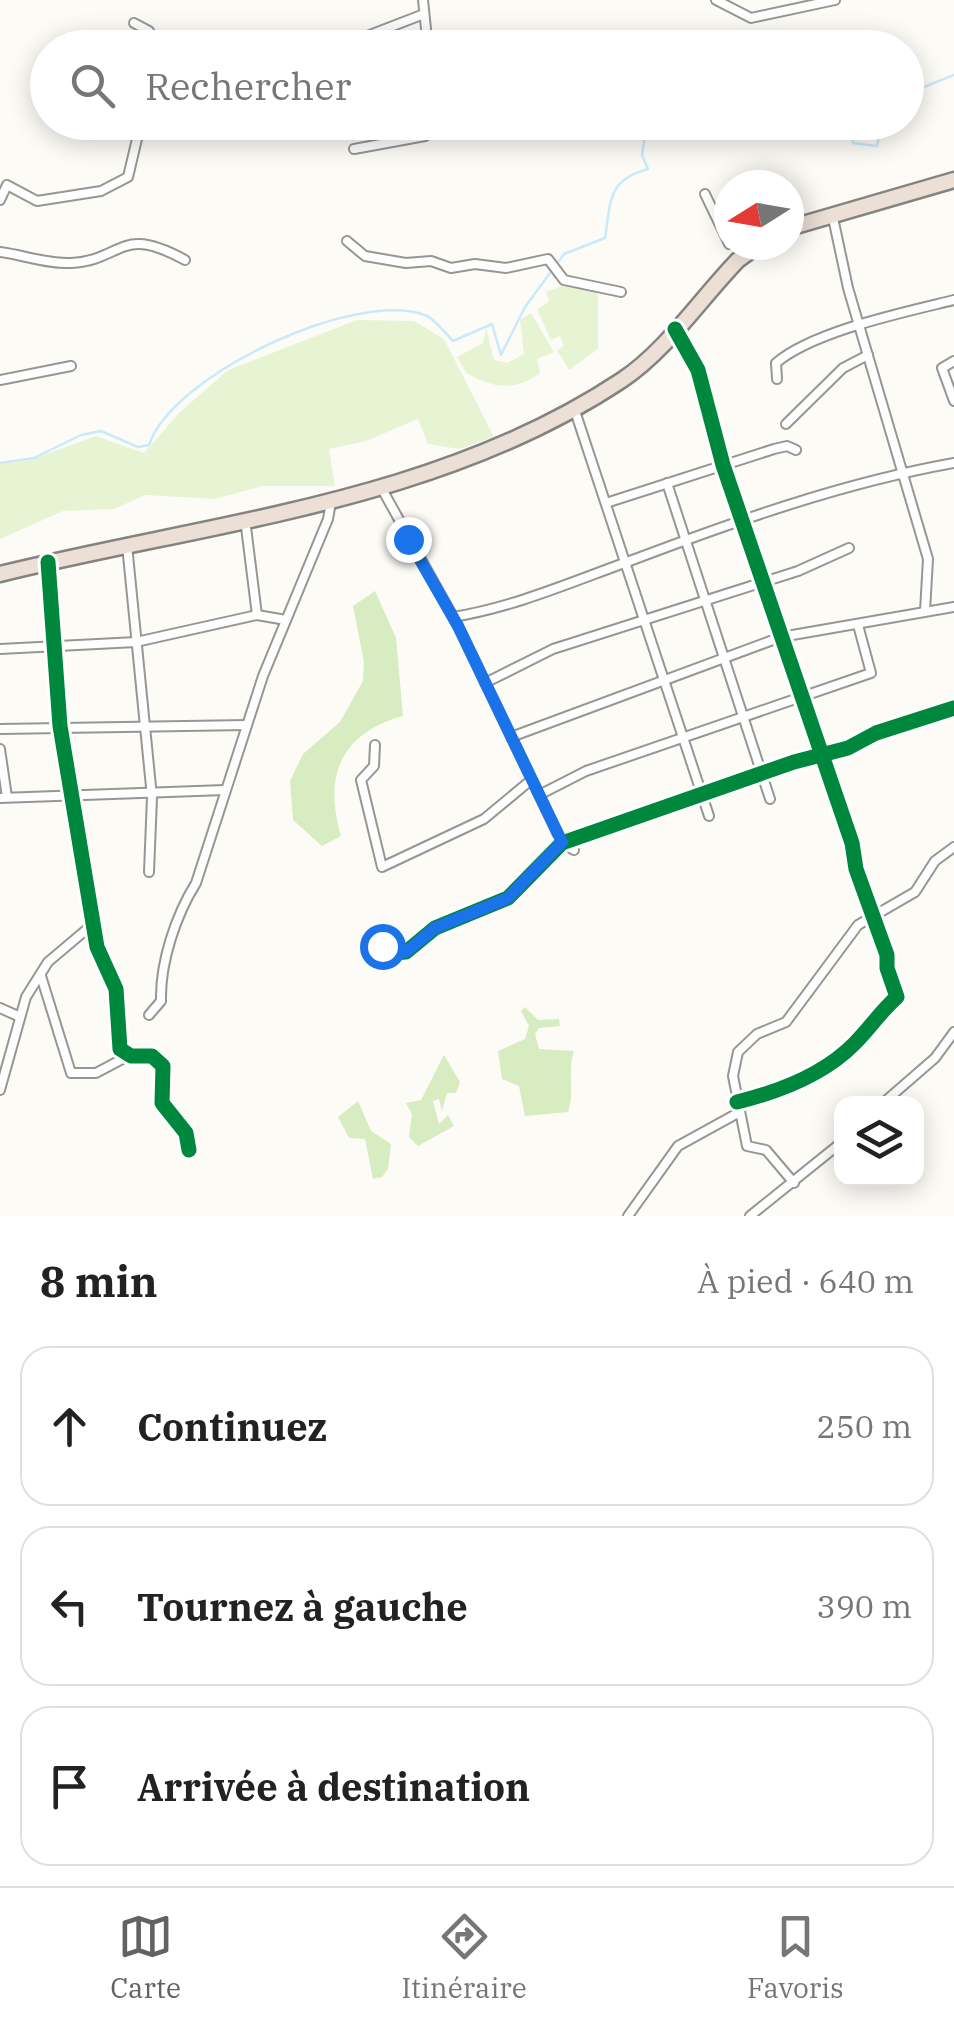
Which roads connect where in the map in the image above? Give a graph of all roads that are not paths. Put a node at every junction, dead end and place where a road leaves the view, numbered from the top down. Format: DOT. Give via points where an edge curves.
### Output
graph roads {
  1 [pos="422,0"];
  2 [pos="716,0"];
  3 [pos="835,0"];
  4 [pos="424,14"];
  5 [pos="134,24"];
  6 [pos="147,30"];
  7 [pos="383,30"];
  8 [pos="426,30"];
  9 [pos="138,140"];
  10 [pos="403,140"];
  11 [pos="354,149"];
  12 [pos="954,180"];
  13 [pos="705,194"];
  14 [pos="0,200"];
  15 [pos="714,213"];
  16 [pos="832,213"];
  17 [pos="804,223"];
  18 [pos="347,241"];
  19 [pos="0,252"];
  20 [pos="184,260"];
  21 [pos="738,260"];
  22 [pos="621,292"];
  23 [pos="954,300"];
  24 [pos="858,326"];
  25 [pos="675,329"];
  26 [pos="868,355"];
  27 [pos="954,360"];
  28 [pos="71,366"];
  29 [pos="0,380"];
  30 [pos="777,380"];
  31 [pos="954,400"];
  32 [pos="574,408"];
  33 [pos="786,424"];
  34 [pos="796,450"];
  35 [pos="954,463"];
  36 [pos="723,465"];
  37 [pos="905,472"];
  38 [pos="666,484"];
  39 [pos="382,489"];
  40 [pos="331,500"];
  41 [pos="606,503"];
  42 [pos="245,519"];
  43 [pos="744,520"];
  44 [pos="685,541"];
  45 [pos="127,545"];
  46 [pos="849,548"];
  47 [pos="48,562"];
  48 [pos="625,562"];
  49 [pos="0,574"];
  50 [pos="762,582"];
  51 [pos="703,601"];
  52 [pos="954,607"];
  53 [pos="926,611"];
  54 [pos="257,615"];
  55 [pos="453,617"];
  56 [pos="642,617"];
  57 [pos="286,620"];
  58 [pos="858,625"];
  59 [pos="781,637"];
  60 [pos="136,642"];
  61 [pos="54,648"];
  62 [pos="0,649"];
  63 [pos="723,659"];
  64 [pos="665,680"];
  65 [pos="485,682"];
  66 [pos="799,698"];
  67 [pos="954,708"];
  68 [pos="744,716"];
  69 [pos="247,725"];
  70 [pos="60,726"];
  71 [pos="0,728"];
  72 [pos="145,728"];
  73 [pos="684,736"];
  74 [pos="511,737"];
  75 [pos="375,745"];
  76 [pos="0,749"];
  77 [pos="819,756"];
  78 [pos="763,773"];
  79 [pos="532,780"];
  80 [pos="225,790"];
  81 [pos="152,794"];
  82 [pos="539,795"];
  83 [pos="702,795"];
  84 [pos="72,796"];
  85 [pos="4,797"];
  86 [pos="770,799"];
  87 [pos="709,816"];
  88 [pos="562,842"];
  89 [pos="954,846"];
  90 [pos="574,850"];
  91 [pos="150,872"];
  92 [pos="873,913"];
  93 [pos="93,924"];
  94 [pos="382,946"];
  95 [pos="42,976"];
  96 [pos="26,997"];
  97 [pos="48,997"];
  98 [pos="0,1008"];
  99 [pos="149,1015"];
  100 [pos="18,1016"];
  101 [pos="954,1032"];
  102 [pos="120,1049"];
  103 [pos="130,1055"];
  104 [pos="118,1065"];
  105 [pos="4,1070"];
  106 [pos="0,1090"];
  107 [pos="891,1096"];
  108 [pos="737,1102"];
  109 [pos="738,1113"];
  110 [pos="834,1149"];
  111 [pos="189,1150"];
  112 [pos="794,1183"];
  113 [pos="628,1216"];
  114 [pos="750,1216"];
  1 -- 4 [label="street"];
  2 -- 3 [label="street" via="751,18"];
  4 -- 7 [label="street"];
  4 -- 8 [label="street"];
  5 -- 6 [label="street"];
  9 -- 14 [label="street" via="128,178 102,192 37,201 7,185"];
  10 -- 11 [label="street"];
  12 -- 16 [label="highway"];
  13 -- 15 [label="street"];
  16 -- 17 [label="highway"];
  16 -- 24 [label="street"];
  18 -- 22 [label="street" via="365,256 451,268 550,261 564,280"];
  19 -- 20 [label="street" via="66,263 141,244"];
  21 -- 25 [label="highway"];
  23 -- 24 [label="street"];
  24 -- 26 [label="street"];
  24 -- 30 [label="street" via="781,358"];
  25 -- 32 [label="highway" via="626,378"];
  25 -- 36 [label="street" via="698,370"];
  26 -- 33 [label="street" via="843,368"];
  26 -- 37 [label="street"];
  27 -- 31 [label="street" via="942,368"];
  28 -- 29 [label="street"];
  32 -- 39 [label="highway" via="445,469"];
  32 -- 41 [label="street"];
  34 -- 36 [label="street" via="782,447"];
  35 -- 37 [label="street"];
  36 -- 38 [label="street"];
  36 -- 43 [label="street"];
  37 -- 43 [label="street"];
  37 -- 53 [label="street" via="928,559"];
  38 -- 41 [label="street"];
  38 -- 44 [label="street"];
  39 -- 40 [label="highway"];
  39 -- 55 [label="street"];
  40 -- 42 [label="highway"];
  40 -- 57 [label="street"];
  41 -- 48 [label="street"];
  42 -- 45 [label="highway"];
  42 -- 54 [label="street"];
  43 -- 44 [label="street"];
  43 -- 50 [label="street"];
  44 -- 48 [label="street"];
  44 -- 51 [label="street"];
  45 -- 47 [label="highway"];
  45 -- 60 [label="street"];
  46 -- 50 [label="street"];
  47 -- 49 [label="highway"];
  47 -- 61 [label="street"];
  48 -- 55 [label="street" via="539,596"];
  48 -- 56 [label="street"];
  50 -- 51 [label="street"];
  50 -- 59 [label="street"];
  51 -- 56 [label="street"];
  51 -- 63 [label="street"];
  52 -- 53 [label="street"];
  53 -- 58 [label="street"];
  54 -- 57 [label="street"];
  54 -- 60 [label="street"];
  55 -- 65 [label="street"];
  56 -- 64 [label="street"];
  56 -- 65 [label="street"];
  57 -- 69 [label="street"];
  58 -- 59 [label="street"];
  58 -- 66 [label="street" via="871,673"];
  59 -- 63 [label="street"];
  59 -- 66 [label="street"];
  60 -- 61 [label="street"];
  60 -- 72 [label="street"];
  61 -- 62 [label="street"];
  61 -- 70 [label="street"];
  63 -- 64 [label="street"];
  63 -- 68 [label="street"];
  64 -- 73 [label="street"];
  64 -- 74 [label="street"];
  65 -- 74 [label="street"];
  66 -- 68 [label="street"];
  66 -- 77 [label="street"];
  67 -- 77 [label="street"];
  68 -- 73 [label="street"];
  68 -- 78 [label="street"];
  69 -- 72 [label="street"];
  69 -- 80 [label="street"];
  70 -- 71 [label="street"];
  70 -- 72 [label="street"];
  70 -- 84 [label="street"];
  72 -- 81 [label="street"];
  73 -- 82 [label="street"];
  73 -- 83 [label="street"];
  74 -- 79 [label="street"];
  75 -- 79 [label="street" via="374,766 361,780 382,867 484,819"];
  76 -- 85 [label="street"];
  77 -- 78 [label="street"];
  77 -- 92 [label="street"];
  78 -- 83 [label="street"];
  78 -- 86 [label="street"];
  79 -- 82 [label="street"];
  80 -- 81 [label="street"];
  80 -- 99 [label="street" via="160,972 161,1000"];
  81 -- 84 [label="street"];
  81 -- 91 [label="street"];
  82 -- 88 [label="street"];
  83 -- 87 [label="street"];
  83 -- 88 [label="street"];
  84 -- 85 [label="street"];
  84 -- 93 [label="street"];
  88 -- 90 [label="street"];
  88 -- 94 [label="street" via="508,898 435,928 406,952"];
  89 -- 92 [label="street" via="935,861 916,892"];
  92 -- 108 [label="street" via="824,967 794,1014 738,1052"];
  92 -- 108 [label="street" via="898,997 854,1044 818,1069 778,1093"];
  93 -- 95 [label="street" via="48,962"];
  93 -- 102 [label="street" via="116,989"];
  95 -- 96 [label="street"];
  95 -- 97 [label="street"];
  96 -- 97 [label="street"];
  96 -- 100 [label="street"];
  97 -- 104 [label="street" via="71,1072"];
  98 -- 100 [label="street"];
  100 -- 105 [label="street" via="18,1037"];
  101 -- 107 [label="street"];
  102 -- 103 [label="street"];
  102 -- 104 [label="street"];
  103 -- 104 [label="street"];
  103 -- 111 [label="street" via="152,1056 163,1066 162,1103 186,1134"];
  105 -- 106 [label="street"];
  108 -- 109 [label="street"];
  109 -- 112 [label="street" via="747,1146 766,1150"];
  109 -- 113 [label="street" via="678,1146"];
  110 -- 112 [label="street"];
  112 -- 114 [label="street"];
}
